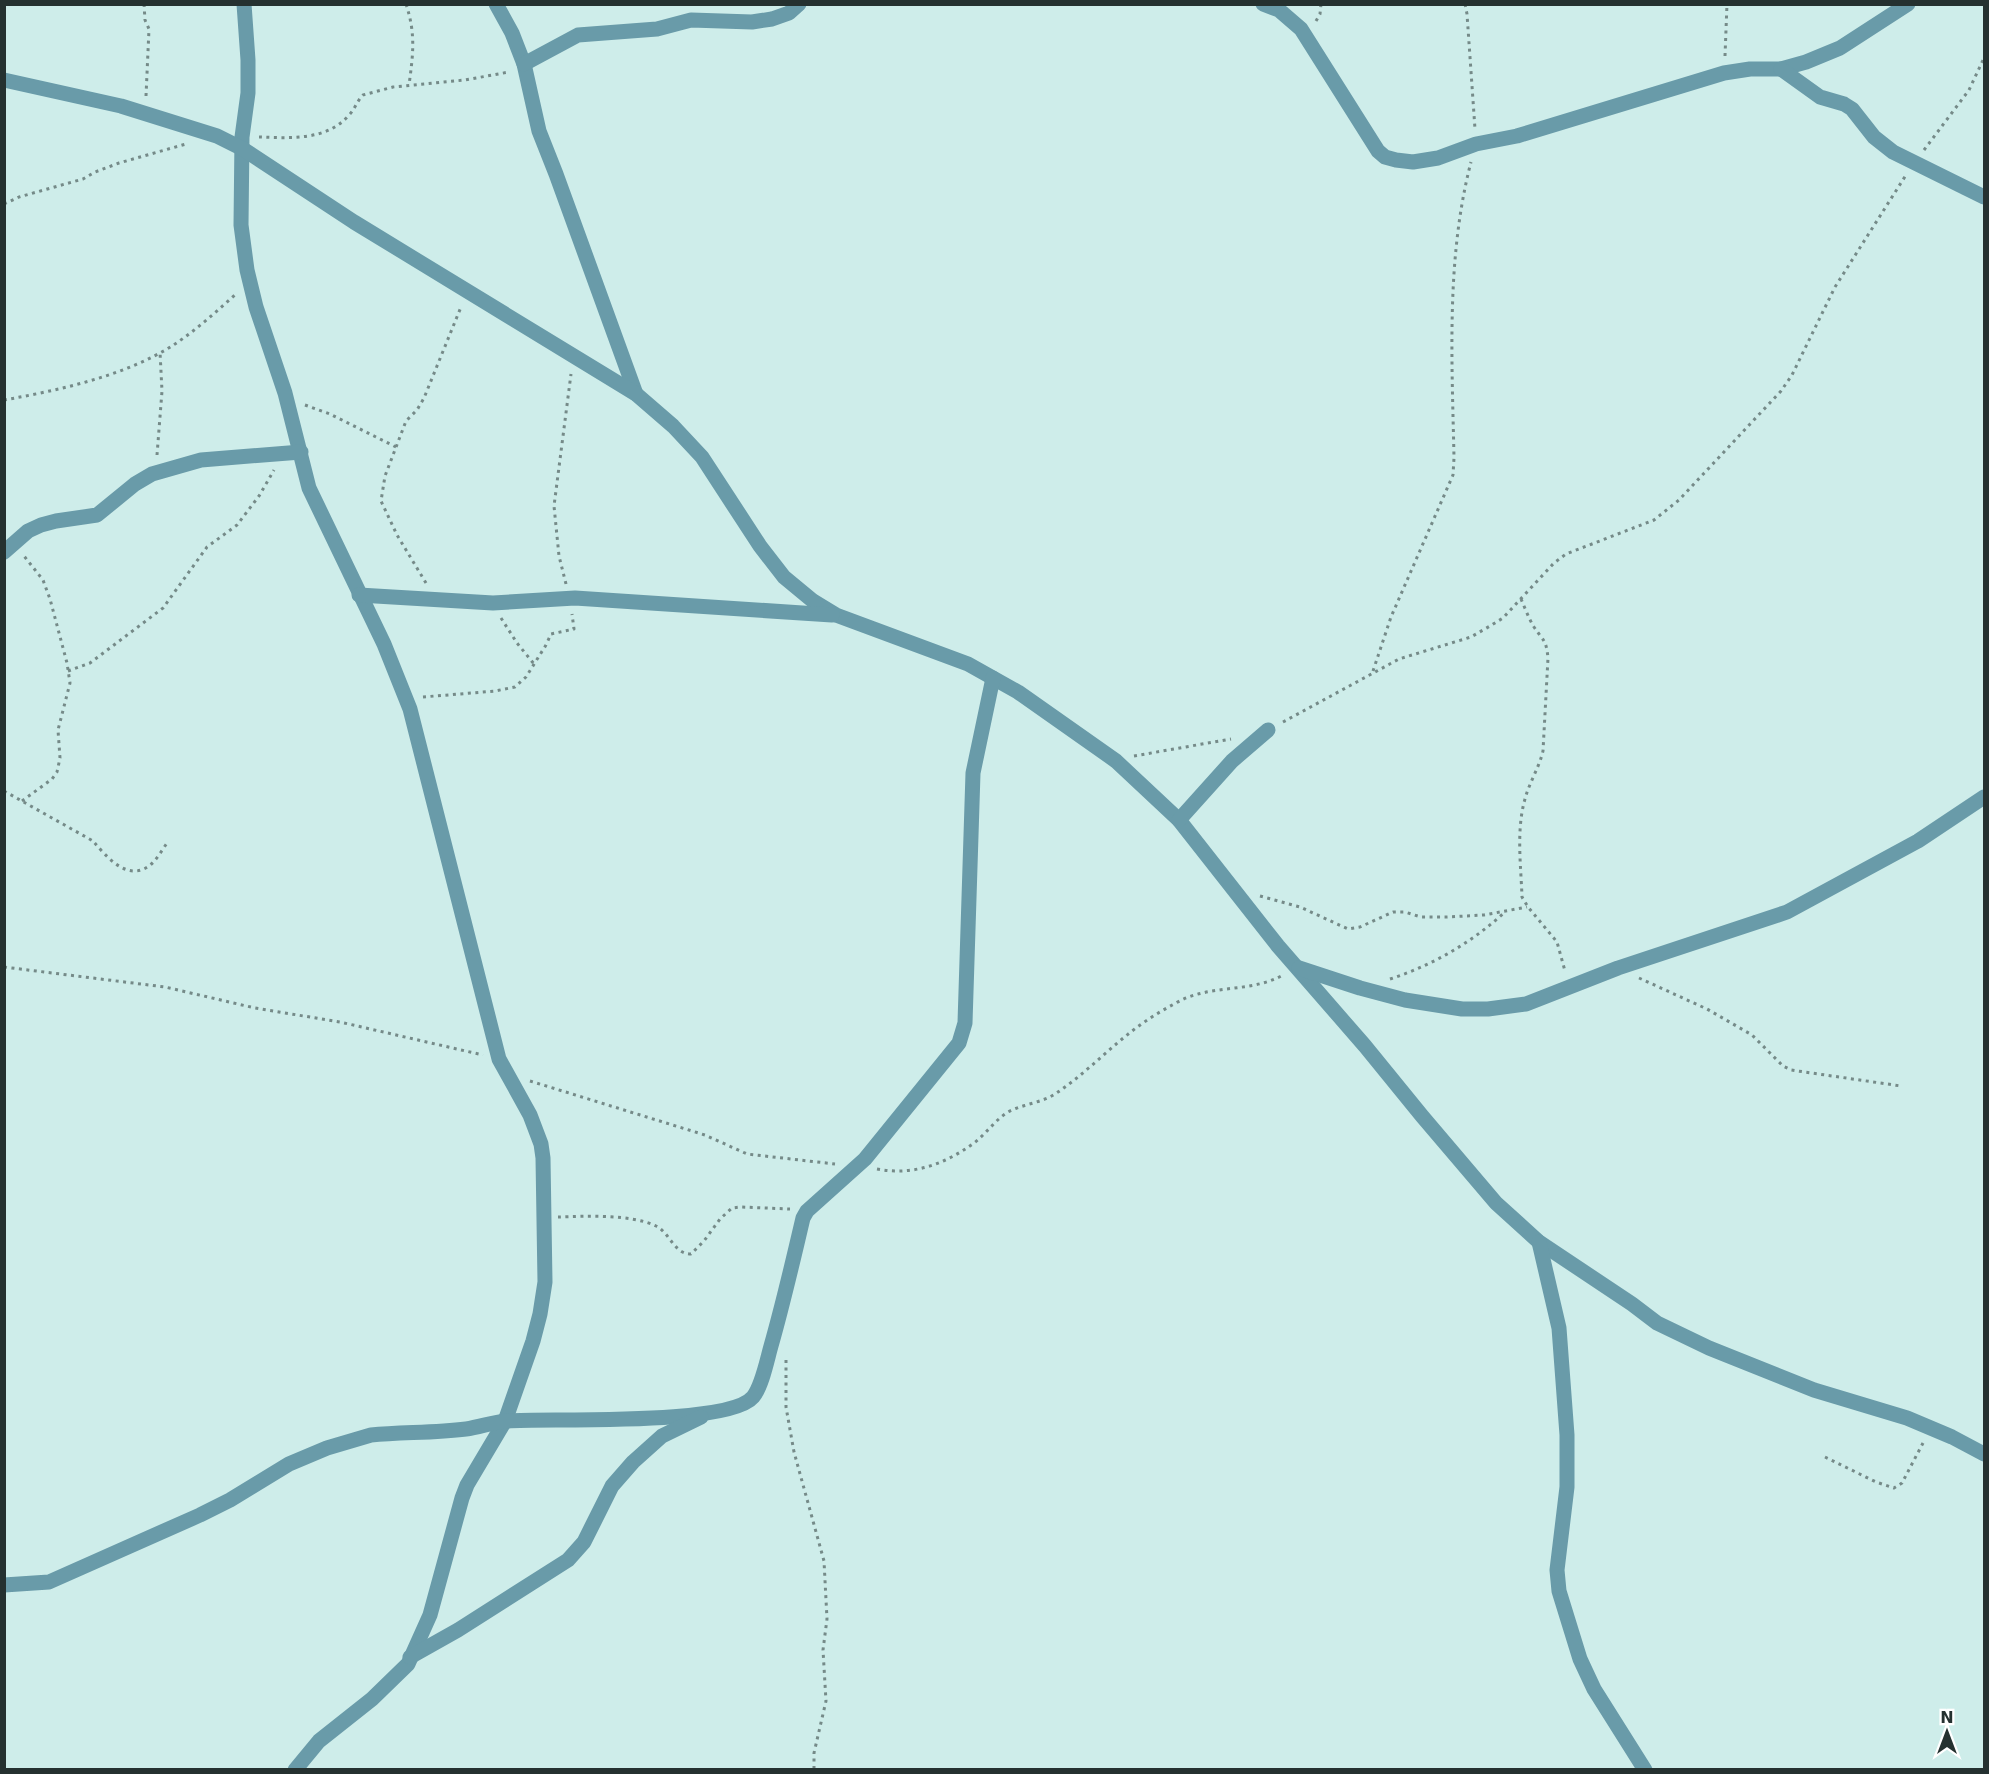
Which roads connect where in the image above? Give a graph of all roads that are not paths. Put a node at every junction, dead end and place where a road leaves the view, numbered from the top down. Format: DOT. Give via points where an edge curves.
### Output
graph roads {
  1 [pos="244,4"];
  2 [pos="496,4"];
  3 [pos="798,4"];
  4 [pos="1263,4"];
  5 [pos="1908,4"];
  6 [pos="524,64"];
  7 [pos="1781,69"];
  8 [pos="4,80"];
  9 [pos="242,143"];
  10 [pos="1984,197"];
  11 [pos="636,394"];
  12 [pos="301,452"];
  13 [pos="8,548"];
  14 [pos="359,595"];
  15 [pos="836,615"];
  16 [pos="993,678"];
  17 [pos="1268,730"];
  18 [pos="1984,797"];
  19 [pos="1179,820"];
  20 [pos="1298,968"];
  21 [pos="1539,1242"];
  22 [pos="711,1412"];
  23 [pos="505,1421"];
  24 [pos="1984,1454"];
  25 [pos="4,1585"];
  26 [pos="410,1657"];
  27 [pos="295,1770"];
  28 [pos="1646,1770"];
  1 -- 9 [label="street" via="248,93"];
  2 -- 6 [label="street"];
  3 -- 6 [label="street" via="789,13 752,22 691,20 657,29 578,35"];
  4 -- 7 [label="street" via="1279,10 1301,29 1385,157 1413,162 1438,159 1476,144 1517,136 1725,73"];
  5 -- 7 [label="street" via="1840,48"];
  6 -- 11 [label="street" via="545,151"];
  7 -- 10 [label="street" via="1820,97 1852,110 1883,146"];
  8 -- 9 [label="street" via="145,113"];
  9 -- 11 [label="street" via="354,222"];
  9 -- 12 [label="street" via="241,225 250,282"];
  11 -- 15 [label="street" via="702,457 784,577"];
  12 -- 13 [label="street" via="201,460 155,473 97,514 41,525"];
  12 -- 14 [label="street" via="309,488"];
  14 -- 15 [label="street" via="493,603 569,598"];
  14 -- 23 [label="street" via="406,698 499,1059 541,1144 545,1282 530,1351"];
  15 -- 16 [label="street" via="941,653"];
  16 -- 19 [label="street" via="1116,761"];
  16 -- 22 [label="street" via="973,774 963,1035 858,1166 807,1211 765,1368 753,1397 743,1405"];
  17 -- 19 [label="street" via="1232,761"];
  18 -- 20 [label="street" via="1918,841 1787,912 1618,968 1526,1004 1462,1009 1405,1000"];
  19 -- 20 [label="street"];
  20 -- 21 [label="street" via="1489,1194"];
  21 -- 24 [label="street" via="1657,1323 1814,1390 1930,1427"];
  21 -- 28 [label="street" via="1559,1328 1569,1466 1557,1558 1559,1591 1580,1659 1594,1689"];
  22 -- 23 [label="street" via="626,1420"];
  22 -- 26 [label="street" via="662,1436 633,1462 612,1486 584,1542 568,1560"];
  23 -- 25 [label="street" via="468,1429 357,1438 289,1464 200,1515 49,1582"];
  23 -- 26 [label="street" via="467,1485 430,1615"];
  26 -- 27 [label="street" via="408,1664 372,1699 319,1741"];
}
